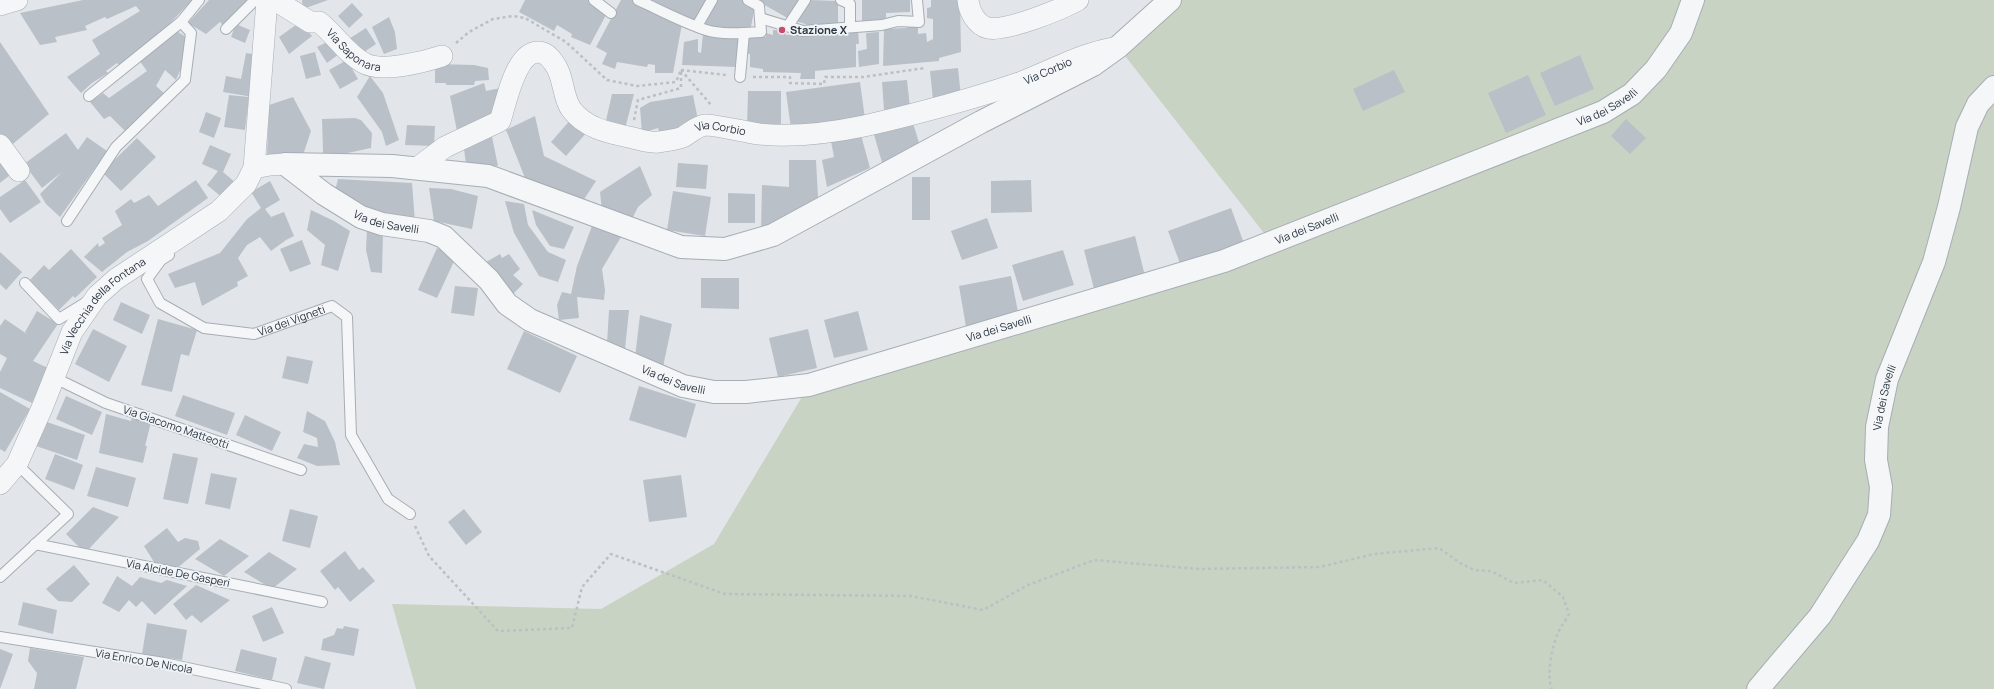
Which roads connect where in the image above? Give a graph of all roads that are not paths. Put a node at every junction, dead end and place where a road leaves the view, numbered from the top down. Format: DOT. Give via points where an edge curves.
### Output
graph roads {
  1 [pos="17,0"];
  2 [pos="199,0"];
  3 [pos="255,0"];
  4 [pos="267,0"];
  5 [pos="275,0"];
  6 [pos="594,0"];
  7 [pos="638,0"];
  8 [pos="712,0"];
  9 [pos="748,0"];
  10 [pos="805,0"];
  11 [pos="841,0"];
  12 [pos="917,0"];
  13 [pos="968,0"];
  14 [pos="1078,0"];
  15 [pos="1170,0"];
  16 [pos="1693,0"];
  17 [pos="0,5"];
  18 [pos="611,12"];
  19 [pos="760,18"];
  20 [pos="181,22"];
  21 [pos="697,26"];
  22 [pos="788,26"];
  23 [pos="850,27"];
  24 [pos="226,30"];
  25 [pos="744,33"];
  26 [pos="1118,48"];
  27 [pos="442,56"];
  28 [pos="740,77"];
  29 [pos="1994,87"];
  30 [pos="89,96"];
  31 [pos="0,145"];
  32 [pos="285,164"];
  33 [pos="254,168"];
  34 [pos="417,168"];
  35 [pos="19,171"];
  36 [pos="67,221"];
  37 [pos="25,284"];
  38 [pos="97,296"];
  39 [pos="55,378"];
  40 [pos="17,464"];
  41 [pos="301,470"];
  42 [pos="0,484"];
  43 [pos="410,514"];
  44 [pos="35,544"];
  45 [pos="0,577"];
  46 [pos="322,602"];
  47 [pos="0,637"];
  48 [pos="286,689"];
  49 [pos="1758,689"];
  1 -- 17 [label="street"];
  2 -- 20 [label="lane"];
  3 -- 24 [label="lane"];
  4 -- 33 [label="street, Via dei Vigneti"];
  5 -- 27 [label="street, Via Saponara" via="310,22 319,22 363,63 381,66 404,65"];
  6 -- 18 [label="lane"];
  7 -- 21 [label="lane"];
  8 -- 21 [label="lane"];
  9 -- 19 [label="lane" via="760,6"];
  10 -- 22 [label="lane"];
  11 -- 23 [label="lane" via="850,4"];
  12 -- 23 [label="lane" via="919,22 898,21"];
  13 -- 14 [label="street" via="975,18 981,25 989,28 1030,20"];
  15 -- 26 [label="street"];
  16 -- 32 [label="street, Via dei Savelli" via="1681,33 1656,69 1632,94 1603,112 1224,261 809,385 746,392 714,392 683,386 530,320 506,304 489,280 444,237 361,217 324,194"];
  19 -- 22 [label="lane"];
  19 -- 25 [label="lane" via="761,32"];
  20 -- 30 [label="lane"];
  20 -- 36 [label="lane" via="191,33 185,80 116,147"];
  21 -- 25 [label="lane" via="707,30"];
  22 -- 23 [label="lane" via="803,31"];
  25 -- 28 [label="lane"];
  26 -- 34 [label="street" via="1093,65 772,235 725,249 681,246 488,176"];
  26 -- 34 [label="street, Via Corbio" via="1097,50 986,94 863,126 791,136 703,126 681,138 653,142 607,132 584,122 566,100 558,69 550,57 537,52 530,54 516,72 500,121 445,147"];
  29 -- 49 [label="street, Via dei Savelli" via="1978,104 1966,127 1934,262 1887,379 1877,427 1876,460 1881,487 1879,515 1868,541 1820,616"];
  31 -- 35 [label="street"];
  32 -- 33 [label="street"];
  32 -- 34 [label="street"];
  33 -- 38 [label="street, Via Vecchia della Fontana" via="246,184 219,211 116,279"];
  33 -- 43 [label="lane, Via dei Vigneti" via="253,180 234,207 161,260 147,279 160,303 204,328 254,334 332,306 347,317 351,435 388,499"];
  37 -- 38 [label="lane" via="59,319"];
  38 -- 39 [label="street, Via Vecchia della Fontana" via="72,332"];
  39 -- 40 [label="street, Via Vecchia della Fontana"];
  39 -- 41 [label="lane, Via Giacomo Matteotti" via="106,403"];
  40 -- 42 [label="street, Via Vecchia della Fontana"];
  40 -- 44 [label="lane" via="68,514"];
  44 -- 45 [label="lane"];
  44 -- 46 [label="lane, Via Alcide De Gasperi"];
  47 -- 48 [label="lane, Via Enrico De Nicola" via="164,663"];
}
